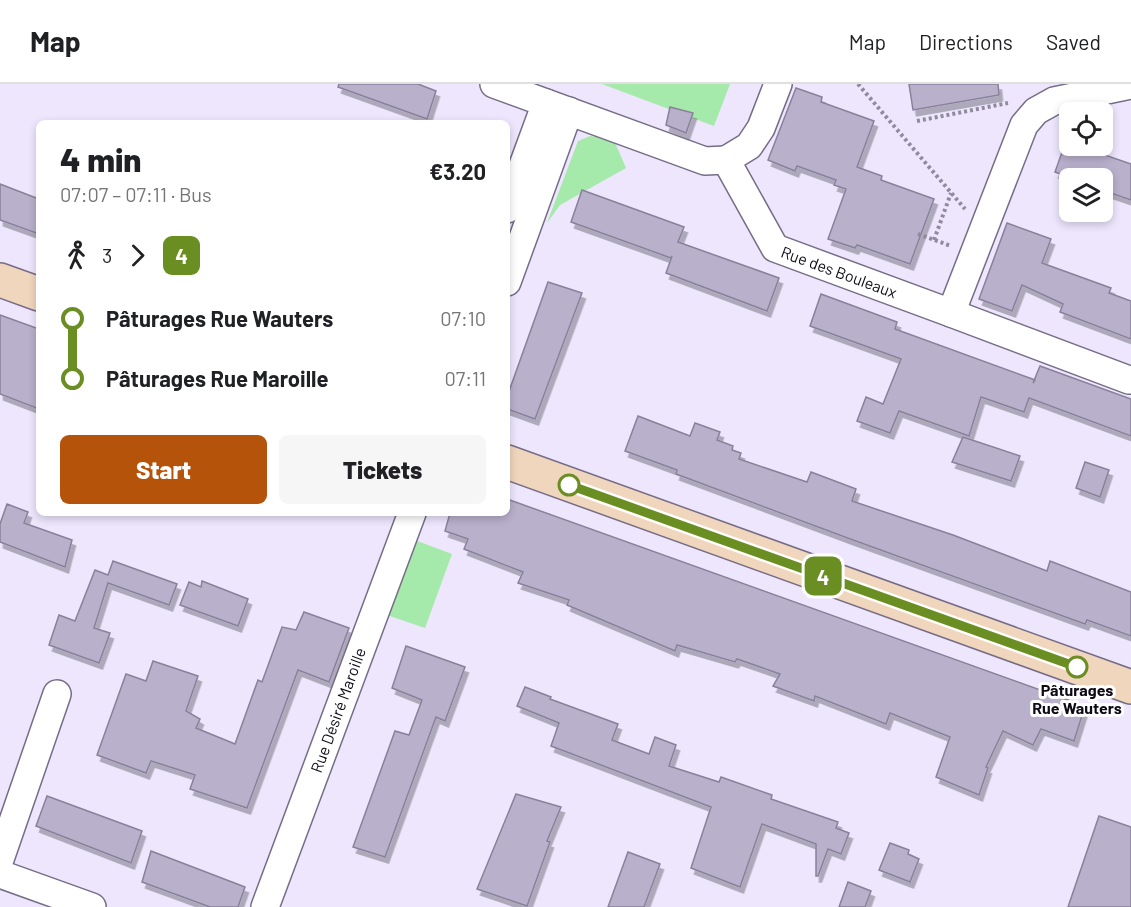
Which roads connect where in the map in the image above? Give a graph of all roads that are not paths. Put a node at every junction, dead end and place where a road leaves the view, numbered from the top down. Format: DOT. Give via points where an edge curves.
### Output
graph roads {
  1 [pos="494,84"];
  2 [pos="778,84"];
  3 [pos="1131,85"];
  4 [pos="557,107"];
  5 [pos="726,160"];
  6 [pos="510,203"];
  7 [pos="510,272"];
  8 [pos="0,280"];
  9 [pos="36,293"];
  10 [pos="951,313"];
  11 [pos="1129,380"];
  12 [pos="510,463"];
  13 [pos="411,516"];
  14 [pos="1131,687"];
  15 [pos="57,694"];
  16 [pos="0,859"];
  17 [pos="0,874"];
  18 [pos="92,907"];
  19 [pos="265,907"];
  1 -- 4 [label="street"];
  2 -- 5 [label="street" via="761,128 749,146"];
  3 -- 10 [label="street" via="1054,101 1036,111 1024,125"];
  4 -- 5 [label="street" via="705,161"];
  4 -- 6 [label="street"];
  4 -- 7 [label="street"];
  5 -- 10 [label="street, Rue des Bouleaux" via="775,248"];
  8 -- 9 [label="street"];
  10 -- 11 [label="street, Rue des Bouleaux"];
  12 -- 14 [label="street"];
  13 -- 19 [label="street, Rue Désiré Maroille"];
  15 -- 16 [label="street"];
  17 -- 18 [label="street"];
}
